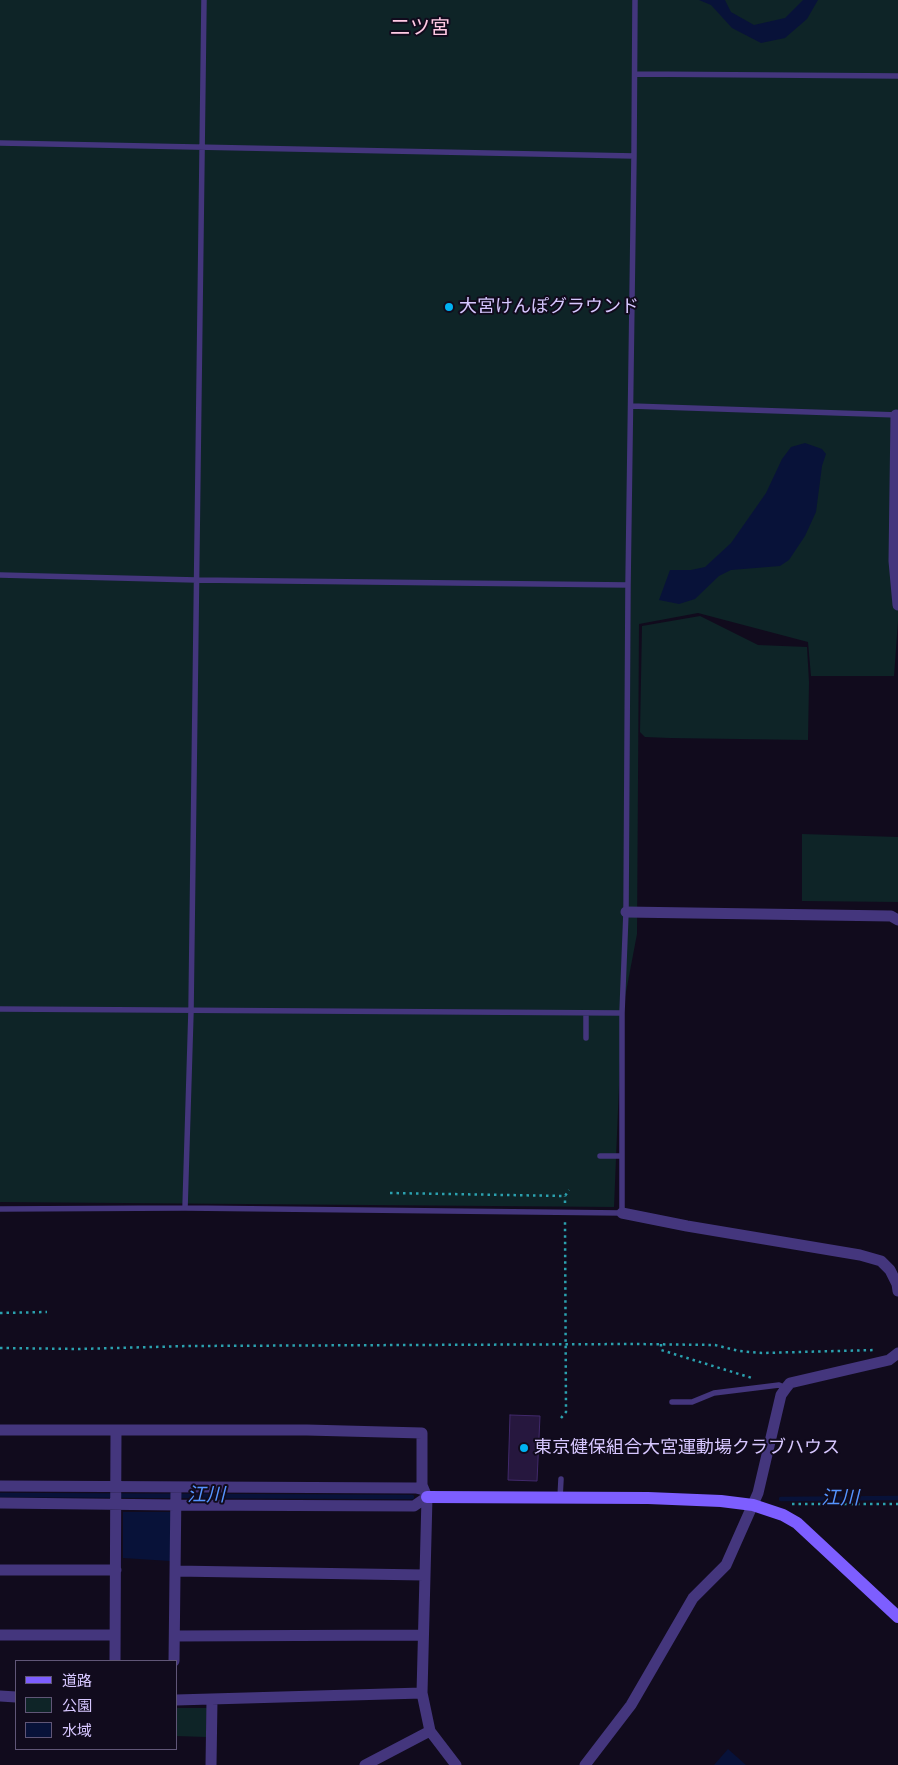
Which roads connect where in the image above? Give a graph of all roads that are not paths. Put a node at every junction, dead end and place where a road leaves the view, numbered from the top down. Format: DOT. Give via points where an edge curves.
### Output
graph roads {
  1 [pos="204,0"];
  2 [pos="635,0"];
  3 [pos="635,74"];
  4 [pos="898,76"];
  5 [pos="0,143"];
  6 [pos="201,148"];
  7 [pos="634,156"];
  8 [pos="631,406"];
  9 [pos="897,415"];
  10 [pos="0,575"];
  11 [pos="196,580"];
  12 [pos="628,585"];
  13 [pos="898,605"];
  14 [pos="626,912"];
  15 [pos="898,920"];
  16 [pos="0,1009"];
  17 [pos="191,1011"];
  18 [pos="586,1013"];
  19 [pos="622,1013"];
  20 [pos="586,1038"];
  21 [pos="600,1156"];
  22 [pos="622,1156"];
  23 [pos="185,1208"];
  24 [pos="0,1209"];
  25 [pos="622,1213"];
  26 [pos="898,1291"];
  27 [pos="898,1353"];
  28 [pos="786,1388"];
  29 [pos="672,1402"];
  30 [pos="0,1430"];
  31 [pos="116,1431"];
  32 [pos="561,1479"];
  33 [pos="0,1486"];
  34 [pos="425,1494"];
  35 [pos="116,1495"];
  36 [pos="176,1496"];
  37 [pos="560,1498"];
  38 [pos="0,1503"];
  39 [pos="753,1505"];
  40 [pos="0,1570"];
  41 [pos="116,1570"];
  42 [pos="175,1571"];
  43 [pos="424,1575"];
  44 [pos="898,1617"];
  45 [pos="0,1635"];
  46 [pos="115,1635"];
  47 [pos="423,1635"];
  48 [pos="175,1636"];
  49 [pos="115,1660"];
  50 [pos="174,1660"];
  51 [pos="422,1693"];
  52 [pos="0,1696"];
  53 [pos="15,1697"];
  54 [pos="178,1700"];
  55 [pos="212,1700"];
  56 [pos="430,1731"];
  57 [pos="211,1765"];
  58 [pos="366,1765"];
  59 [pos="456,1765"];
  60 [pos="585,1765"];
  1 -- 6 [label="lane"];
  2 -- 3 [label="lane"];
  3 -- 4 [label="lane"];
  3 -- 7 [label="lane"];
  5 -- 6 [label="lane"];
  6 -- 7 [label="lane"];
  6 -- 11 [label="lane"];
  7 -- 8 [label="lane"];
  8 -- 9 [label="lane"];
  8 -- 12 [label="lane"];
  9 -- 13 [label="street" via="894,561"];
  10 -- 11 [label="lane"];
  11 -- 12 [label="lane"];
  11 -- 17 [label="lane"];
  12 -- 14 [label="lane"];
  14 -- 15 [label="street" via="890,916"];
  14 -- 19 [label="lane"];
  16 -- 17 [label="lane"];
  17 -- 18 [label="lane"];
  17 -- 23 [label="lane"];
  18 -- 19 [label="lane"];
  18 -- 20 [label="lane"];
  19 -- 22 [label="lane"];
  21 -- 22 [label="lane"];
  22 -- 25 [label="lane"];
  23 -- 24 [label="lane"];
  23 -- 25 [label="lane"];
  25 -- 26 [label="street" via="860,1255 881,1261 890,1270"];
  27 -- 28 [label="street" via="889,1360 790,1383"];
  28 -- 29 [label="lane" via="779,1385 714,1392 692,1402"];
  28 -- 39 [label="street" via="781,1395"];
  30 -- 31 [label="street"];
  31 -- 34 [label="street" via="422,1433 422,1485"];
  31 -- 35 [label="street"];
  32 -- 37 [label="lane"];
  33 -- 35 [label="street"];
  34 -- 36 [label="street" via="416,1488"];
  34 -- 36 [label="street" via="414,1506"];
  34 -- 37 [label="street"];
  34 -- 43 [label="street"];
  35 -- 36 [label="street"];
  35 -- 36 [label="street"];
  35 -- 38 [label="street"];
  35 -- 41 [label="street"];
  36 -- 42 [label="street"];
  37 -- 39 [label="street" via="721,1500"];
  39 -- 44 [label="street" via="797,1523"];
  39 -- 60 [label="street" via="726,1565 693,1598 631,1705"];
  40 -- 41 [label="street"];
  41 -- 46 [label="street"];
  42 -- 43 [label="street"];
  42 -- 48 [label="street"];
  43 -- 47 [label="street"];
  45 -- 46 [label="street"];
  46 -- 49 [label="street"];
  47 -- 48 [label="street"];
  47 -- 51 [label="street"];
  48 -- 50 [label="street"];
  51 -- 55 [label="street"];
  51 -- 56 [label="street"];
  52 -- 53 [label="street"];
  54 -- 55 [label="street"];
  55 -- 57 [label="street"];
  56 -- 58 [label="street"];
  56 -- 59 [label="street"];
}
